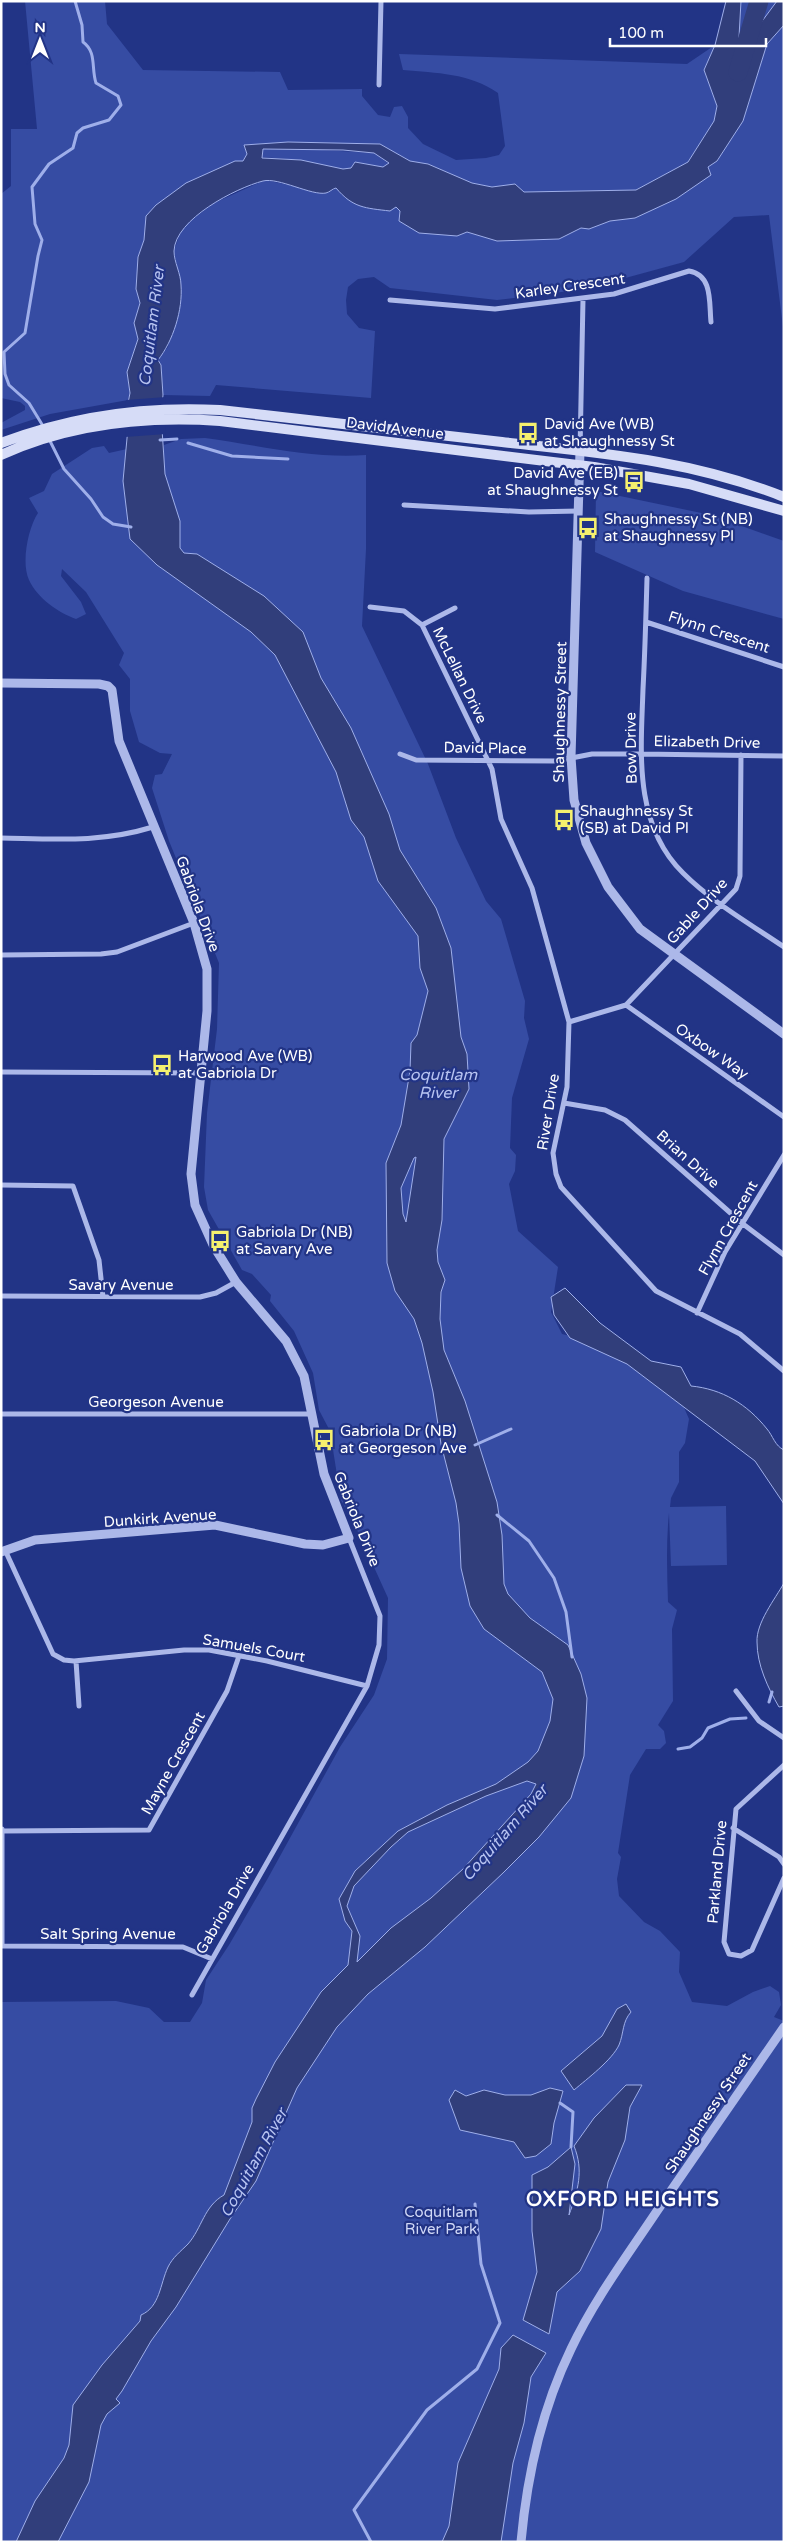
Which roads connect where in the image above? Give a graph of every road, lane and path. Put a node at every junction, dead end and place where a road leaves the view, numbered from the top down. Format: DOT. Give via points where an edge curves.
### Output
graph roads {
  1 [pos="381,1"];
  2 [pos="379,85"];
  3 [pos="583,299"];
  4 [pos="390,300"];
  5 [pos="711,322"];
  6 [pos="2,443"];
  7 [pos="580,451"];
  8 [pos="3,454"];
  9 [pos="580,465"];
  10 [pos="784,497"];
  11 [pos="404,505"];
  12 [pos="579,511"];
  13 [pos="784,512"];
  14 [pos="647,578"];
  15 [pos="370,607"];
  16 [pos="455,608"];
  17 [pos="646,622"];
  18 [pos="422,625"];
  19 [pos="784,667"];
  20 [pos="1,683"];
  21 [pos="400,754"];
  22 [pos="641,754"];
  23 [pos="741,755"];
  24 [pos="784,756"];
  25 [pos="571,757"];
  26 [pos="488,760"];
  27 [pos="153,827"];
  28 [pos="1,838"];
  29 [pos="722,905"];
  30 [pos="194,923"];
  31 [pos="784,947"];
  32 [pos="1,955"];
  33 [pos="674,955"];
  34 [pos="626,1005"];
  35 [pos="569,1022"];
  36 [pos="784,1034"];
  37 [pos="1,1072"];
  38 [pos="200,1073"];
  39 [pos="564,1103"];
  40 [pos="784,1117"];
  41 [pos="784,1155"];
  42 [pos="1,1185"];
  43 [pos="743,1224"];
  44 [pos="784,1256"];
  45 [pos="236,1282"];
  46 [pos="1,1296"];
  47 [pos="103,1297"];
  48 [pos="697,1313"];
  49 [pos="784,1371"];
  50 [pos="1,1414"];
  51 [pos="311,1414"];
  52 [pos="349,1538"];
  53 [pos="3,1551"];
  54 [pos="240,1656"];
  55 [pos="76,1661"];
  56 [pos="367,1686"];
  57 [pos="736,1692"];
  58 [pos="79,1706"];
  59 [pos="784,1738"];
  60 [pos="784,1765"];
  61 [pos="733,1828"];
  62 [pos="2,1829"];
  63 [pos="784,1864"];
  64 [pos="784,1878"];
  65 [pos="1,1946"];
  66 [pos="212,1959"];
  67 [pos="192,1995"];
  68 [pos="784,2027"];
  69 [pos="521,2542"];
  1 -- 2 [label="street"];
  3 -- 4 [label="street, Karley Crescent" via="495,309"];
  3 -- 5 [label="street, Karley Crescent" via="627,291 684,271 694,272 704,278 707,286"];
  3 -- 7 [label="street, Shaughnessy Street"];
  6 -- 7 [label="main road, David Avenue" via="54,425 98,415 166,409 220,410"];
  7 -- 9 [label="street, Shaughnessy Street"];
  7 -- 10 [label="main road, David Avenue" via="688,466"];
  8 -- 9 [label="main road, David Avenue" via="56,436 101,426 167,420 220,421"];
  9 -- 12 [label="street, Shaughnessy Street"];
  9 -- 13 [label="main road, David Avenue" via="689,484"];
  11 -- 12 [label="street" via="529,512"];
  12 -- 25 [label="street, Shaughnessy Street"];
  14 -- 17 [label="street, Bow Drive"];
  15 -- 18 [label="street, McLellan Drive" via="404,610"];
  16 -- 18 [label="street"];
  17 -- 19 [label="street, Flynn Crescent"];
  17 -- 22 [label="street, Bow Drive"];
  18 -- 26 [label="street, McLellan Drive"];
  20 -- 27 [label="street, Gabriola Drive" via="99,684 111,687 119,741"];
  21 -- 26 [label="street, David Place" via="416,760"];
  22 -- 23 [label="street, Elizabeth Drive"];
  22 -- 25 [label="street, Elizabeth Drive"];
  22 -- 29 [label="street, Bow Drive" via="641,780 650,818 666,851 682,872"];
  23 -- 24 [label="street, Elizabeth Drive"];
  23 -- 29 [label="street, Gable Drive" via="740,876 736,890"];
  25 -- 26 [label="street, David Place" via="556,761"];
  25 -- 33 [label="street, Shaughnessy Street" via="574,800 586,843 608,887 640,929"];
  26 -- 35 [label="street, River Drive" via="496,782 497,807 532,888"];
  27 -- 28 [label="street" via="102,838"];
  27 -- 30 [label="street, Gabriola Drive"];
  29 -- 31 [label="street, Bow Drive"];
  29 -- 33 [label="street, Gable Drive"];
  30 -- 32 [label="street" via="109,953"];
  30 -- 38 [label="street, Gabriola Drive" via="205,961 208,987"];
  33 -- 34 [label="street, Gable Drive"];
  33 -- 36 [label="street, Shaughnessy Street"];
  34 -- 35 [label="street, Gable Drive"];
  34 -- 40 [label="street, Oxbow Way"];
  35 -- 39 [label="street, River Drive"];
  37 -- 38 [label="street"];
  38 -- 45 [label="street, Gabriola Drive" via="192,1192 201,1221"];
  39 -- 43 [label="street, Brian Drive" via="605,1110 625,1120"];
  39 -- 48 [label="street, River Drive" via="554,1153 560,1187 649,1285 662,1296"];
  41 -- 43 [label="street, Flynn Crescent"];
  42 -- 47 [label="street" via="73,1186 99,1260"];
  43 -- 44 [label="street, Brian Drive"];
  43 -- 48 [label="street, Flynn Crescent" via="725,1252"];
  45 -- 47 [label="street, Savary Avenue" via="200,1297"];
  45 -- 51 [label="street, Gabriola Drive" via="292,1350 304,1376"];
  46 -- 47 [label="street, Savary Avenue"];
  48 -- 49 [label="street, River Drive" via="746,1338"];
  50 -- 51 [label="street, Georgeson Avenue"];
  51 -- 52 [label="street, Gabriola Drive" via="324,1474"];
  52 -- 53 [label="street, Dunkirk Avenue" via="322,1545 305,1544 215,1525 35,1540"];
  52 -- 56 [label="street, Gabriola Drive" via="380,1616 379,1645"];
  53 -- 55 [label="street, Samuels Court" via="53,1654 64,1660"];
  54 -- 55 [label="street, Samuels Court" via="191,1650"];
  54 -- 56 [label="street, Samuels Court"];
  54 -- 62 [label="street, Mayne Crescent" via="227,1691 149,1830"];
  55 -- 58 [label="street"];
  56 -- 66 [label="street, Gabriola Drive"];
  57 -- 59 [label="street" via="759,1721"];
  60 -- 61 [label="street, Parkland Drive" via="738,1806"];
  61 -- 63 [label="street" via="779,1857"];
  61 -- 64 [label="street, Parkland Drive" via="724,1942 729,1954 741,1956 752,1950"];
  62 -- 65 [label="street"];
  65 -- 66 [label="street, Salt Spring Avenue" via="183,1947"];
  66 -- 67 [label="street, Gabriola Drive"];
  68 -- 69 [label="street, Shaughnessy Street" via="596,2302 570,2350 539,2437 530,2473"];
}
